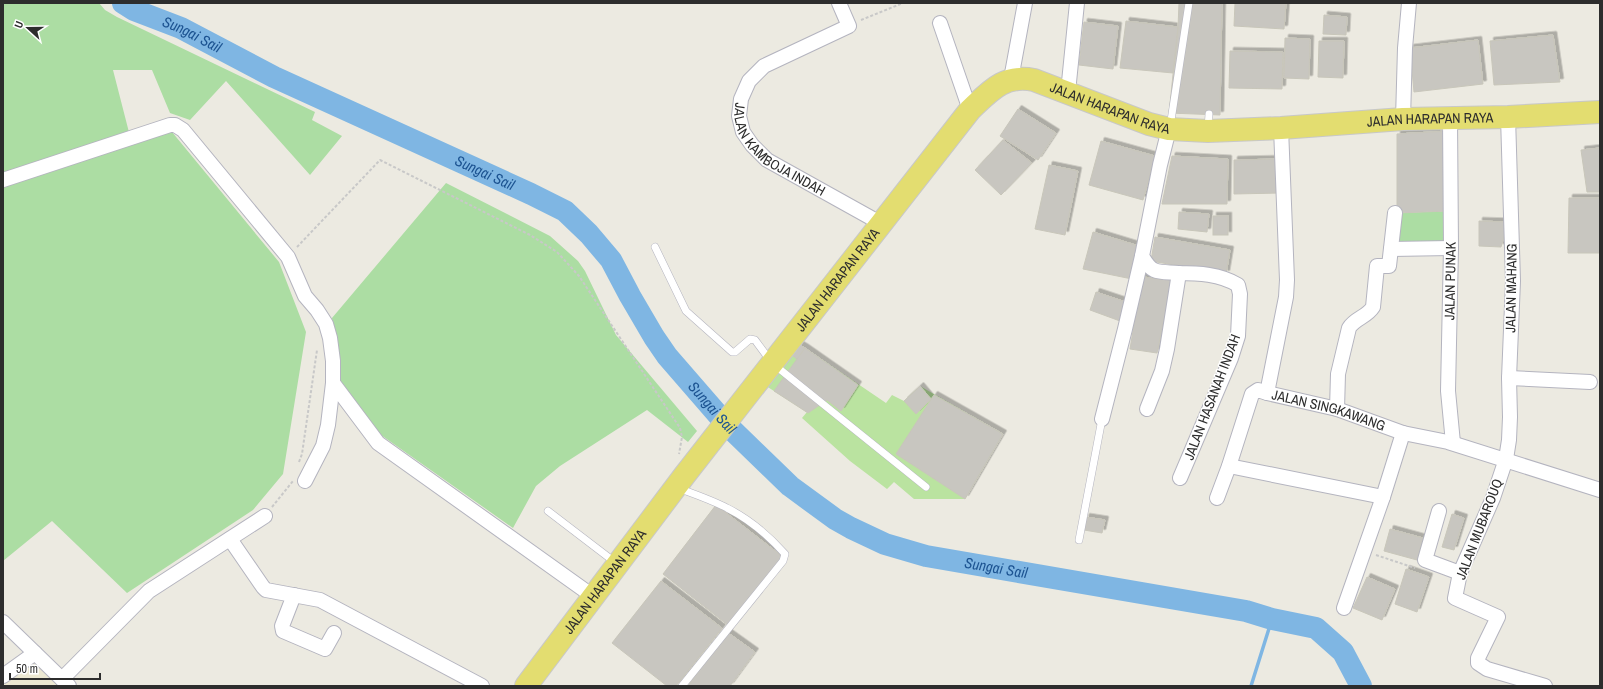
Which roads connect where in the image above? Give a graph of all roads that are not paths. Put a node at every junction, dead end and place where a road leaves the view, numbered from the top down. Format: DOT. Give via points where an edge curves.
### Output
graph roads {
  1 [pos="839,3"];
  2 [pos="1025,3"];
  3 [pos="1078,3"];
  4 [pos="1189,3"];
  5 [pos="1409,3"];
  6 [pos="940,23"];
  7 [pos="1011,79"];
  8 [pos="1068,92"];
  9 [pos="970,110"];
  10 [pos="1600,112"];
  11 [pos="1508,117"];
  12 [pos="1450,118"];
  13 [pos="1403,119"];
  14 [pos="1281,128"];
  15 [pos="1169,129"];
  16 [pos="3,180"];
  17 [pos="1395,213"];
  18 [pos="882,224"];
  19 [pos="655,247"];
  20 [pos="1451,248"];
  21 [pos="1391,249"];
  22 [pos="1142,256"];
  23 [pos="1179,273"];
  24 [pos="767,369"];
  25 [pos="1509,378"];
  26 [pos="1590,382"];
  27 [pos="333,383"];
  28 [pos="1267,392"];
  29 [pos="1147,409"];
  30 [pos="1337,409"];
  31 [pos="1102,419"];
  32 [pos="1403,433"];
  33 [pos="1453,443"];
  34 [pos="1506,459"];
  35 [pos="1230,466"];
  36 [pos="1180,478"];
  37 [pos="299,480"];
  38 [pos="680,482"];
  39 [pos="926,488"];
  40 [pos="1600,490"];
  41 [pos="1383,497"];
  42 [pos="1217,498"];
  43 [pos="548,511"];
  44 [pos="1439,511"];
  45 [pos="265,516"];
  46 [pos="230,539"];
  47 [pos="1079,540"];
  48 [pos="618,565"];
  49 [pos="1460,573"];
  50 [pos="294,595"];
  51 [pos="594,597"];
  52 [pos="1344,608"];
  53 [pos="3,622"];
  54 [pos="334,633"];
  55 [pos="35,653"];
  56 [pos="3,676"];
  57 [pos="65,682"];
  58 [pos="482,686"];
  59 [pos="526,686"];
  60 [pos="682,686"];
  61 [pos="1546,686"];
  1 -- 18 [label="street, JALAN KAMBOJA INDAH" via="848,26 764,66 749,81 741,99 740,116 743,132 767,160"];
  2 -- 7 [label="street"];
  3 -- 8 [label="street"];
  4 -- 15 [label="lane"];
  5 -- 13 [label="street"];
  6 -- 9 [label="street"];
  7 -- 8 [label="main road, JALAN HARAPAN RAYA" via="1026,78"];
  7 -- 9 [label="main road, JALAN HARAPAN RAYA" via="988,92"];
  8 -- 15 [label="main road, JALAN HARAPAN RAYA" via="1149,124"];
  9 -- 18 [label="main road, JALAN HARAPAN RAYA"];
  10 -- 11 [label="main road, JALAN HARAPAN RAYA"];
  11 -- 12 [label="main road, JALAN HARAPAN RAYA"];
  11 -- 25 [label="street, JALAN MAHANG" via="1513,281"];
  12 -- 13 [label="main road, JALAN HARAPAN RAYA"];
  12 -- 20 [label="street, JALAN PUNAK"];
  13 -- 14 [label="main road, JALAN HARAPAN RAYA"];
  14 -- 15 [label="main road, JALAN HARAPAN RAYA" via="1208,122"];
  14 -- 28 [label="street, JALAN SINGKAWANG" via="1287,285"];
  15 -- 22 [label="street"];
  16 -- 27 [label="street" via="170,124 184,130 288,257 305,296 326,324 333,361"];
  17 -- 21 [label="street"];
  18 -- 24 [label="main road, JALAN HARAPAN RAYA"];
  19 -- 24 [label="lane" via="689,314 732,352 736,352 750,339 755,340"];
  20 -- 21 [label="street"];
  20 -- 33 [label="street, JALAN PUNAK" via="1448,391"];
  21 -- 30 [label="street" via="1389,266 1377,266 1373,308 1353,322 1349,328 1338,374"];
  22 -- 23 [label="street, JALAN HASANAH INDAH" via="1153,270"];
  22 -- 31 [label="street"];
  23 -- 29 [label="street" via="1162,371"];
  23 -- 36 [label="street, JALAN HASANAH INDAH" via="1225,278 1238,285 1240,294 1238,336"];
  24 -- 38 [label="main road, JALAN HARAPAN RAYA"];
  24 -- 39 [label="lane"];
  25 -- 26 [label="street"];
  25 -- 34 [label="street, JALAN MAHANG" via="1510,417"];
  27 -- 37 [label="street" via="323,446"];
  27 -- 51 [label="street" via="378,443"];
  28 -- 30 [label="street, JALAN SINGKAWANG"];
  28 -- 35 [label="street" via="1258,390 1252,394"];
  30 -- 32 [label="street, JALAN SINGKAWANG"];
  31 -- 47 [label="lane"];
  32 -- 33 [label="street, JALAN SINGKAWANG"];
  32 -- 41 [label="street"];
  33 -- 34 [label="street, JALAN SINGKAWANG"];
  34 -- 40 [label="street, JALAN SINGKAWANG"];
  34 -- 49 [label="street, JALAN MUBAROUQ" via="1493,498"];
  35 -- 41 [label="street"];
  35 -- 42 [label="street"];
  38 -- 48 [label="main road, JALAN HARAPAN RAYA"];
  38 -- 60 [label="lane" via="753,525 786,554"];
  41 -- 52 [label="street"];
  43 -- 48 [label="lane"];
  44 -- 49 [label="street" via="1425,560"];
  45 -- 46 [label="street"];
  46 -- 50 [label="street" via="263,587 270,591"];
  46 -- 57 [label="street" via="149,591"];
  48 -- 51 [label="main road, JALAN HARAPAN RAYA"];
  49 -- 61 [label="street, JALAN MUBAROUQ" via="1455,598 1498,617 1478,663 1487,669"];
  50 -- 54 [label="street" via="282,626 283,632 325,648"];
  50 -- 58 [label="street" via="325,602"];
  51 -- 59 [label="main road, JALAN HARAPAN RAYA"];
  53 -- 55 [label="street"];
  55 -- 56 [label="street"];
  55 -- 57 [label="street"];
}
